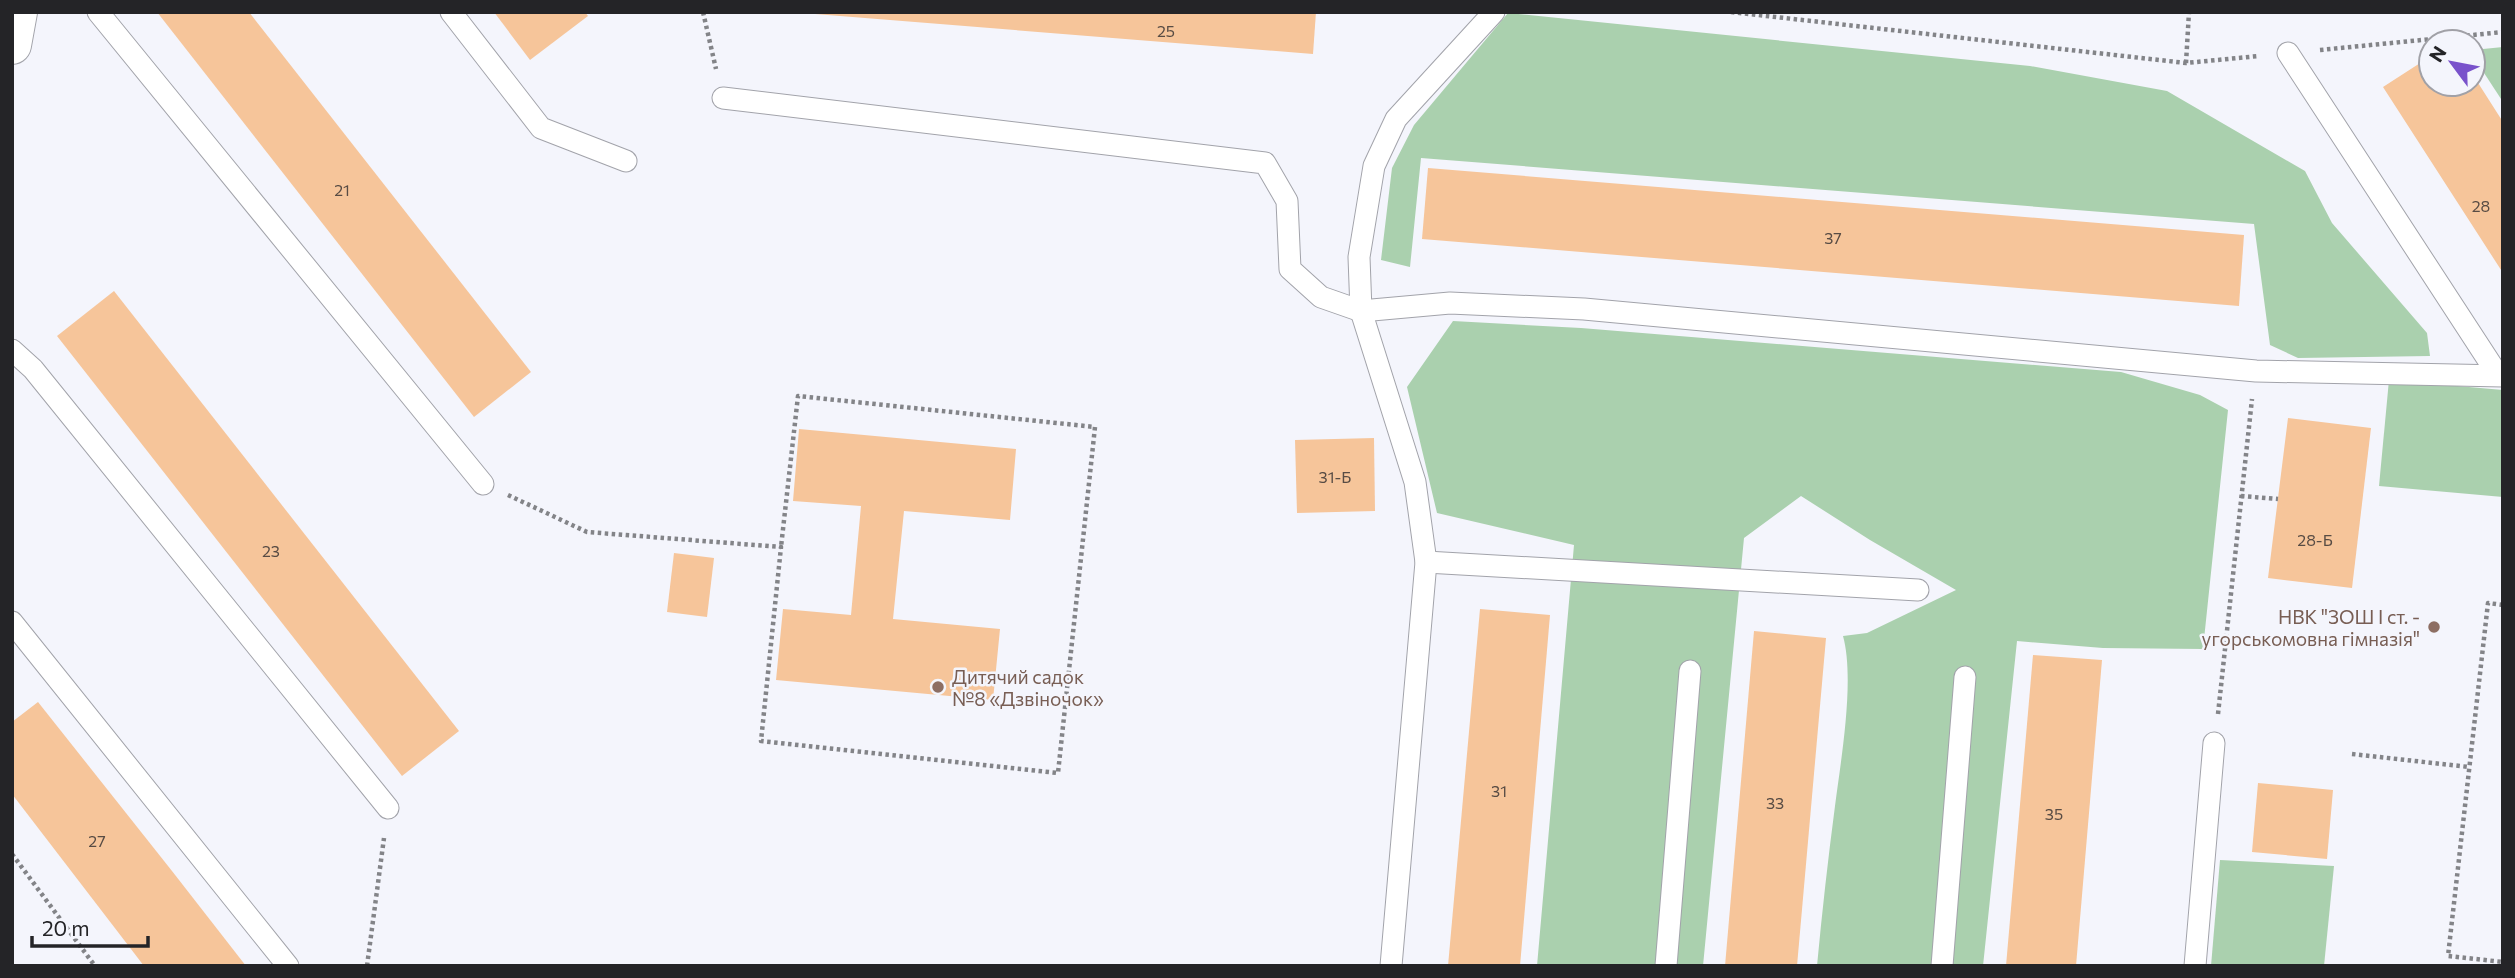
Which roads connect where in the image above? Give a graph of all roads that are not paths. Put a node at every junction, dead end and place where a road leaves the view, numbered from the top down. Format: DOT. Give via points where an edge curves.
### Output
graph roads {
  1 [pos="18,12"];
  2 [pos="98,12"];
  3 [pos="452,12"];
  4 [pos="1494,12"];
  5 [pos="12,45"];
  6 [pos="2288,53"];
  7 [pos="723,98"];
  8 [pos="626,161"];
  9 [pos="1361,311"];
  10 [pos="12,350"];
  11 [pos="2500,376"];
  12 [pos="483,484"];
  13 [pos="1426,562"];
  14 [pos="1918,590"];
  15 [pos="12,622"];
  16 [pos="1690,671"];
  17 [pos="1965,677"];
  18 [pos="2214,743"];
  19 [pos="388,808"];
  20 [pos="289,966"];
  21 [pos="1391,966"];
  22 [pos="1666,966"];
  23 [pos="1942,966"];
  24 [pos="2196,966"];
  1 -- 5 [label="street"];
  2 -- 12 [label="lane"];
  3 -- 8 [label="lane" via="541,128"];
  4 -- 9 [label="lane" via="1396,120 1374,166 1359,257"];
  6 -- 11 [label="lane"];
  7 -- 9 [label="lane" via="1265,163 1287,201 1290,269 1321,296"];
  9 -- 11 [label="lane" via="1450,303 1584,309 2256,371"];
  9 -- 13 [label="lane" via="1415,482"];
  10 -- 19 [label="lane" via="33,369"];
  13 -- 14 [label="lane"];
  13 -- 21 [label="lane"];
  15 -- 20 [label="lane"];
  16 -- 22 [label="lane"];
  17 -- 23 [label="lane"];
  18 -- 24 [label="lane"];
}
